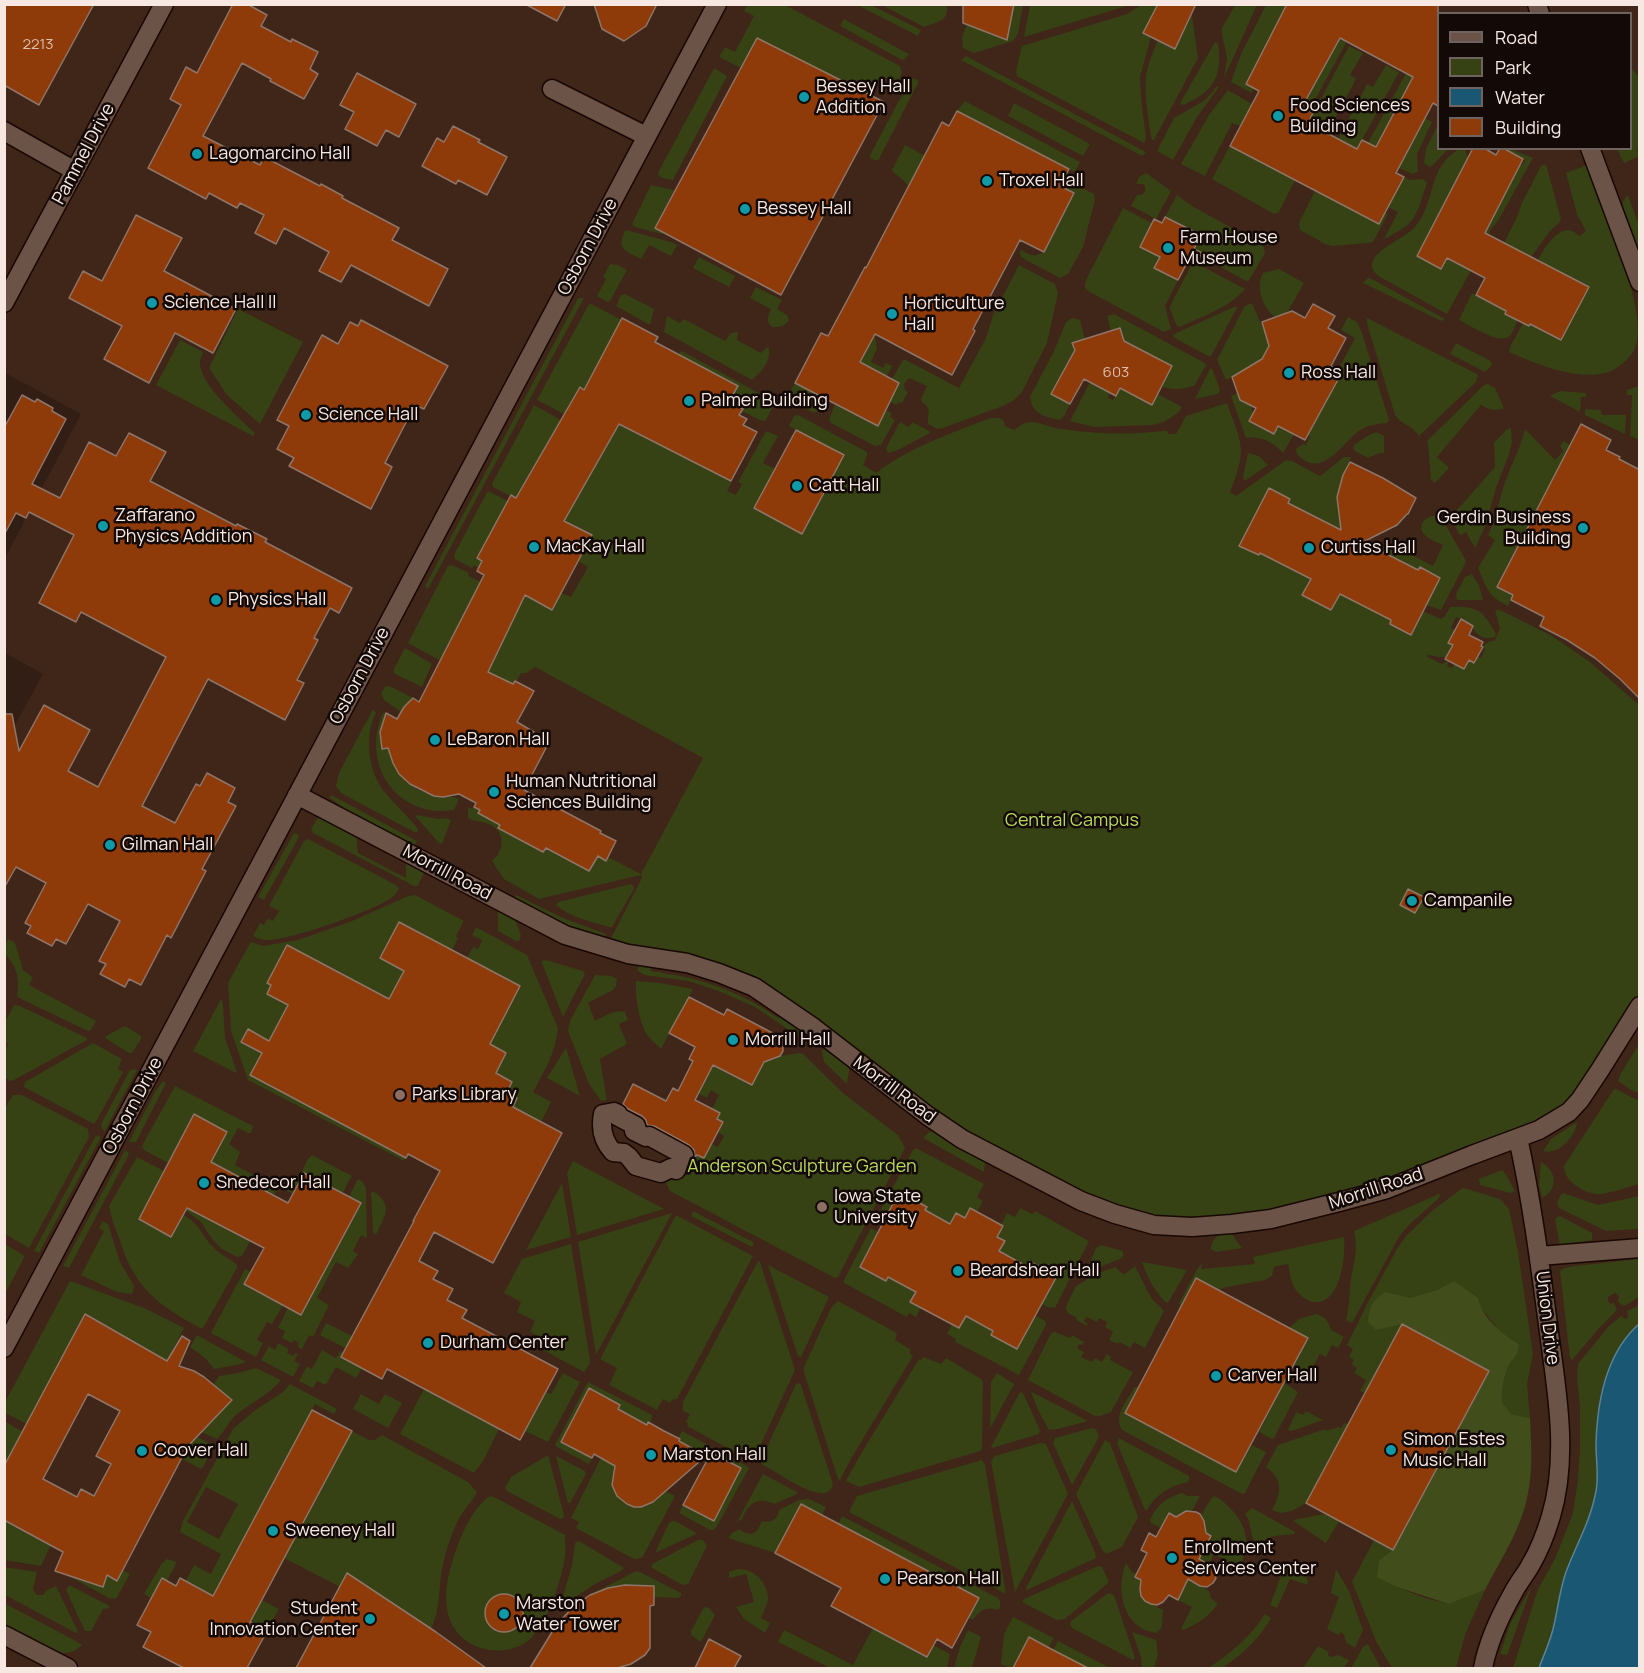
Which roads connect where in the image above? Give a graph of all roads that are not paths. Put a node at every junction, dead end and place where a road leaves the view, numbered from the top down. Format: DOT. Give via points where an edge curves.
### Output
graph roads {
  1 [pos="164,4"];
  2 [pos="717,4"];
  3 [pos="552,89"];
  4 [pos="4,131"];
  5 [pos="646,136"];
  6 [pos="1591,150"];
  7 [pos="75,171"];
  8 [pos="1640,282"];
  9 [pos="4,303"];
  10 [pos="297,795"];
  11 [pos="1640,1006"];
  12 [pos="1518,1138"];
  13 [pos="633,1161"];
  14 [pos="1640,1248"];
  15 [pos="1539,1256"];
  16 [pos="4,1348"];
  17 [pos="4,1635"];
  18 [pos="68,1668"];
  19 [pos="1483,1668"];
  1 -- 7 [label="street, Pammel Drive"];
  2 -- 5 [label="street, Osborn Drive"];
  3 -- 5 [label="street"];
  4 -- 7 [label="street"];
  5 -- 10 [label="street, Osborn Drive"];
  6 -- 8 [label="street"];
  7 -- 9 [label="street, Pammel Drive"];
  10 -- 12 [label="street, Morrill Road" via="565,935 628,954 687,963 754,987 962,1139 1081,1201 1154,1225 1192,1227 1271,1219 1387,1189"];
  10 -- 16 [label="street, Osborn Drive"];
  11 -- 12 [label="street" via="1569,1112"];
  12 -- 15 [label="street, Union Drive"];
  13 -- 13 [label="street" via="624,1153 613,1152 606,1144 601,1127 603,1114 618,1114 636,1126 634,1131 684,1155 676,1170 661,1173 636,1166"];
  14 -- 15 [label="street"];
  15 -- 19 [label="street, Union Drive" via="1559,1417 1558,1482 1543,1541 1503,1611"];
  17 -- 18 [label="street"];
}
